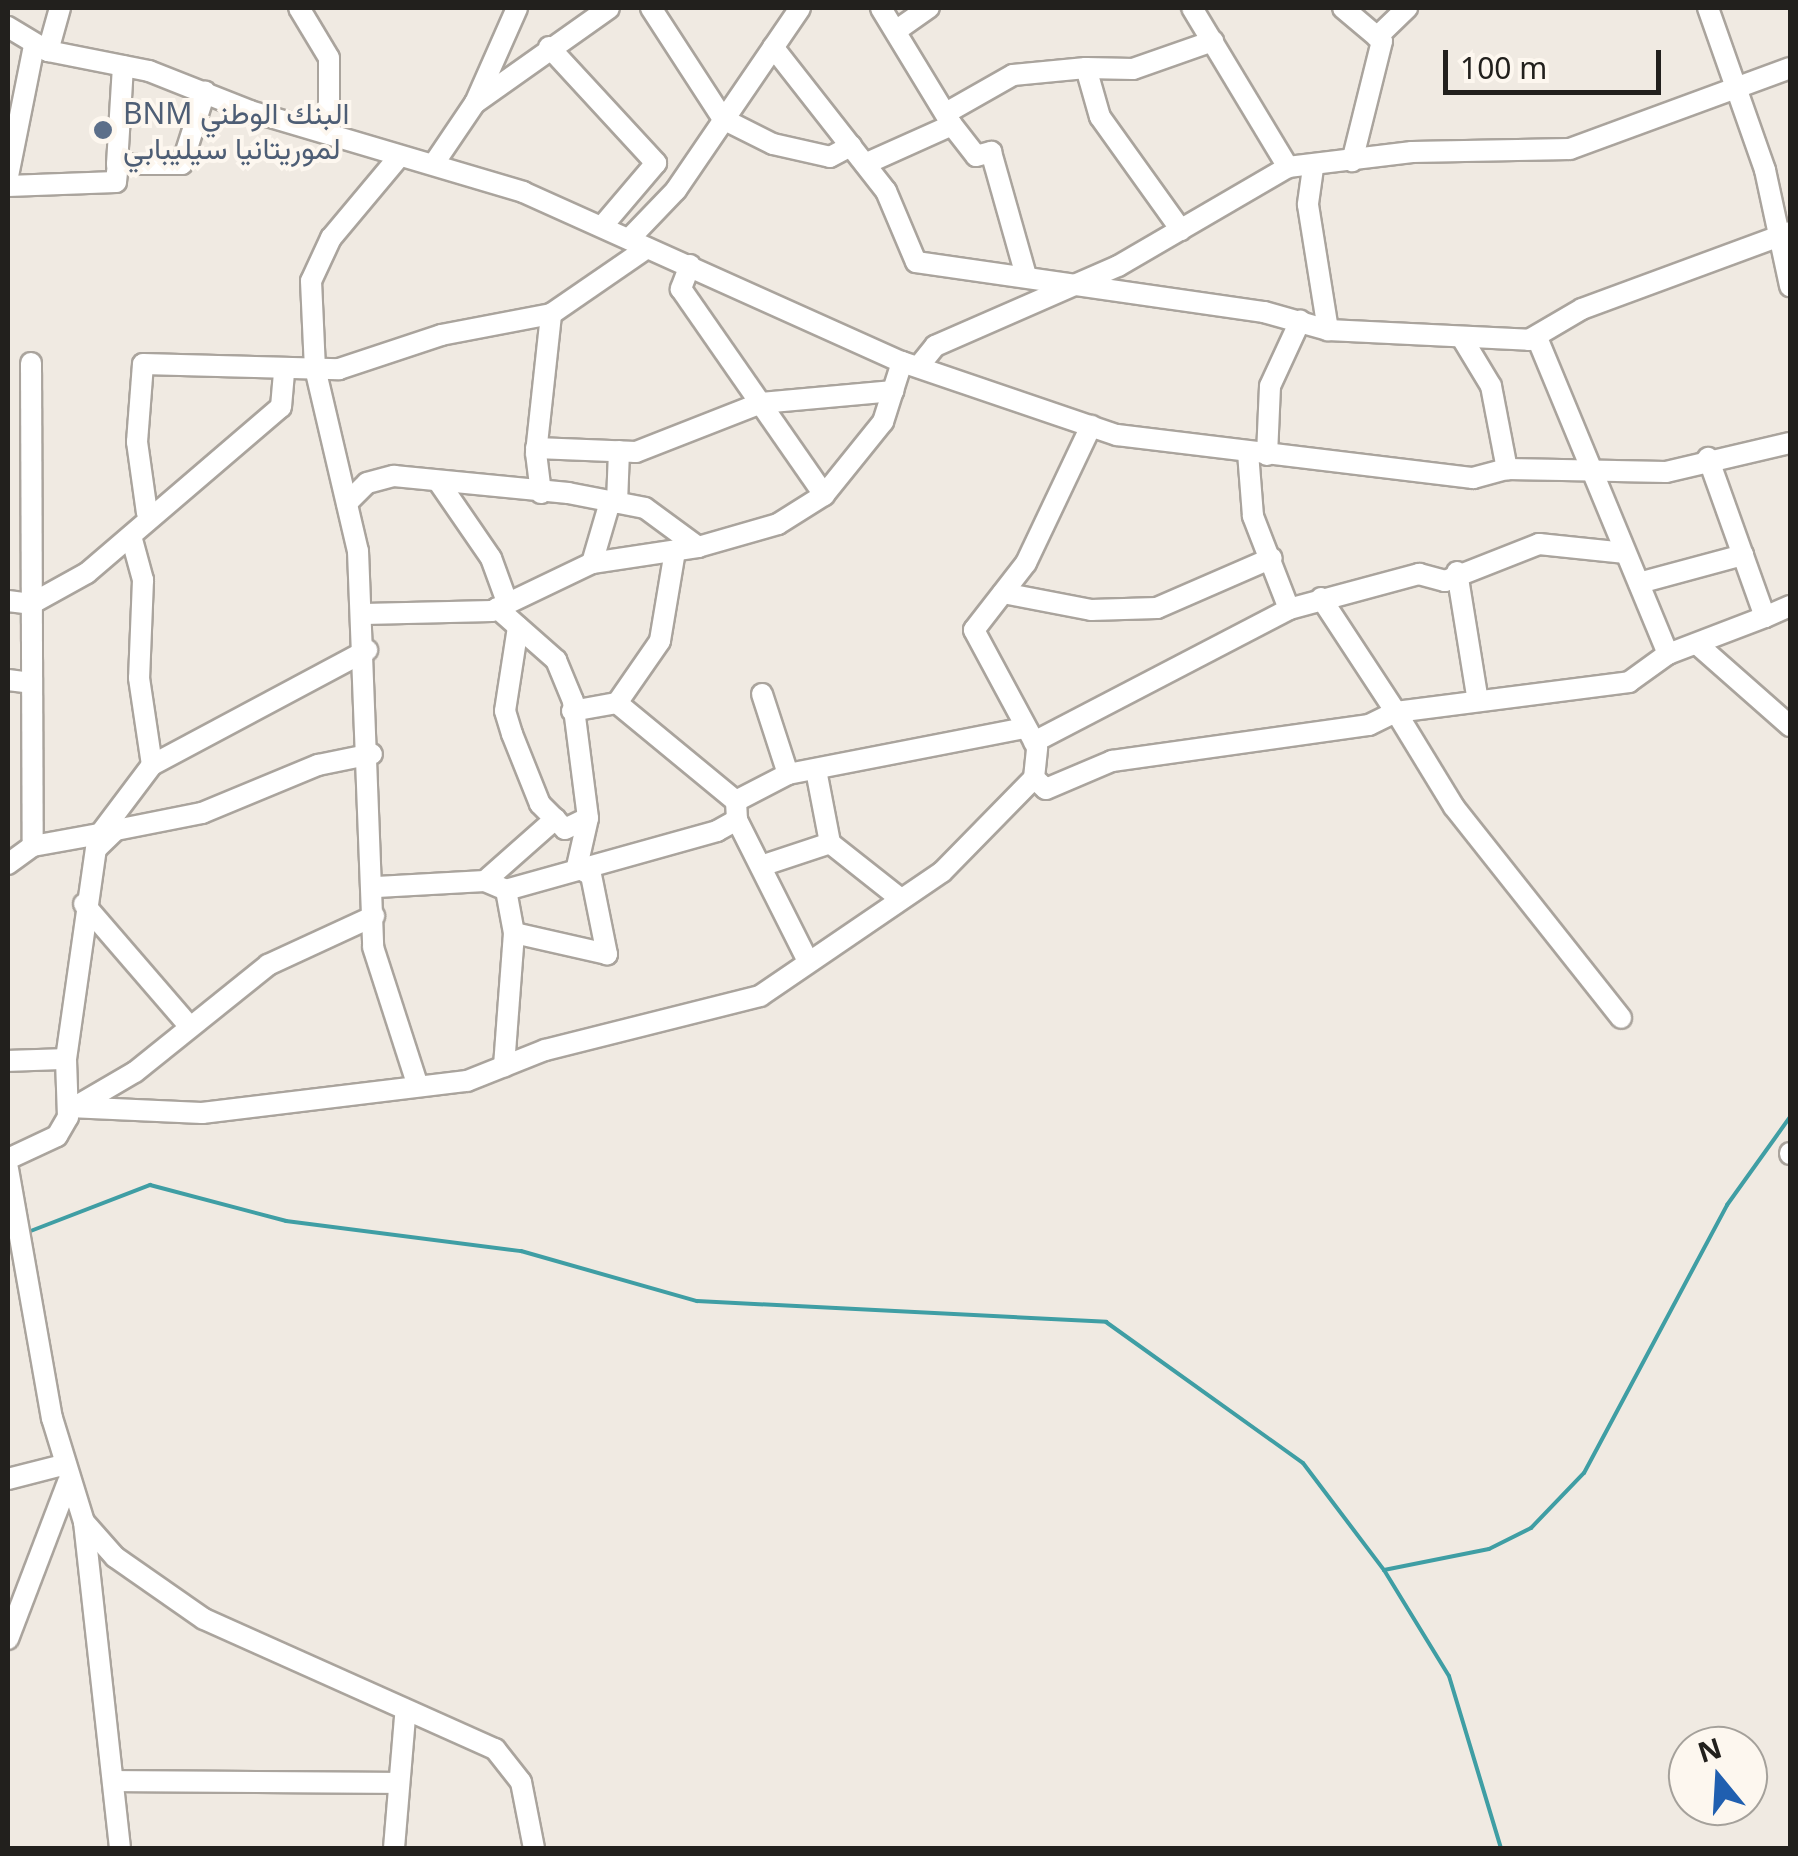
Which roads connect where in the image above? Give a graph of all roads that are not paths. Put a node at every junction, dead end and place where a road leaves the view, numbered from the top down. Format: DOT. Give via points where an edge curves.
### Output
graph roads {
  1 [pos="60,8"];
  2 [pos="300,8"];
  3 [pos="518,8"];
  4 [pos="609,8"];
  5 [pos="651,8"];
  6 [pos="800,8"];
  7 [pos="881,8"];
  8 [pos="929,8"];
  9 [pos="1192,8"];
  10 [pos="1343,8"];
  11 [pos="1407,8"];
  12 [pos="1708,8"];
  13 [pos="8,27"];
  14 [pos="897,30"];
  15 [pos="1377,37"];
  16 [pos="1214,41"];
  17 [pos="773,46"];
  18 [pos="41,48"];
  19 [pos="548,48"];
  20 [pos="123,66"];
  21 [pos="1086,68"];
  22 [pos="1790,68"];
  23 [pos="1740,86"];
  24 [pos="205,92"];
  25 [pos="475,103"];
  26 [pos="723,119"];
  27 [pos="949,119"];
  28 [pos="328,131"];
  29 [pos="851,146"];
  30 [pos="398,158"];
  31 [pos="1352,161"];
  32 [pos="435,162"];
  33 [pos="118,164"];
  34 [pos="865,164"];
  35 [pos="1288,167"];
  36 [pos="1313,168"];
  37 [pos="8,176"];
  38 [pos="8,186"];
  39 [pos="604,224"];
  40 [pos="1181,230"];
  41 [pos="1785,234"];
  42 [pos="639,242"];
  43 [pos="690,265"];
  44 [pos="1026,276"];
  45 [pos="1072,286"];
  46 [pos="1790,286"];
  47 [pos="551,314"];
  48 [pos="1300,321"];
  49 [pos="1328,330"];
  50 [pos="1537,337"];
  51 [pos="1462,338"];
  52 [pos="31,363"];
  53 [pos="910,364"];
  54 [pos="315,368"];
  55 [pos="284,371"];
  56 [pos="893,392"];
  57 [pos="762,403"];
  58 [pos="1091,426"];
  59 [pos="1790,443"];
  60 [pos="536,448"];
  61 [pos="619,451"];
  62 [pos="1257,454"];
  63 [pos="1708,458"];
  64 [pos="1507,469"];
  65 [pos="1596,472"];
  66 [pos="438,481"];
  67 [pos="541,493"];
  68 [pos="824,495"];
  69 [pos="347,502"];
  70 [pos="613,502"];
  71 [pos="147,513"];
  72 [pos="131,536"];
  73 [pos="698,548"];
  74 [pos="675,552"];
  75 [pos="1626,552"];
  76 [pos="1743,555"];
  77 [pos="1272,558"];
  78 [pos="592,562"];
  79 [pos="1456,572"];
  80 [pos="1640,582"];
  81 [pos="1003,593"];
  82 [pos="1322,598"];
  83 [pos="8,601"];
  84 [pos="31,604"];
  85 [pos="502,605"];
  86 [pos="1790,606"];
  87 [pos="1288,609"];
  88 [pos="364,614"];
  89 [pos="1765,616"];
  90 [pos="518,627"];
  91 [pos="1697,644"];
  92 [pos="367,650"];
  93 [pos="1668,654"];
  94 [pos="8,680"];
  95 [pos="31,682"];
  96 [pos="762,694"];
  97 [pos="1477,696"];
  98 [pos="617,703"];
  99 [pos="572,710"];
  100 [pos="1396,712"];
  101 [pos="1790,726"];
  102 [pos="1029,735"];
  103 [pos="372,754"];
  104 [pos="152,765"];
  105 [pos="816,770"];
  106 [pos="788,774"];
  107 [pos="1034,778"];
  108 [pos="736,811"];
  109 [pos="588,818"];
  110 [pos="555,820"];
  111 [pos="114,825"];
  112 [pos="76,841"];
  113 [pos="830,843"];
  114 [pos="33,846"];
  115 [pos="8,864"];
  116 [pos="764,864"];
  117 [pos="577,867"];
  118 [pos="88,870"];
  119 [pos="485,881"];
  120 [pos="377,887"];
  121 [pos="506,890"];
  122 [pos="901,899"];
  123 [pos="84,904"];
  124 [pos="374,916"];
  125 [pos="514,932"];
  126 [pos="808,961"];
  127 [pos="1620,1018"];
  128 [pos="186,1022"];
  129 [pos="66,1059"];
  130 [pos="8,1062"];
  131 [pos="504,1067"];
  132 [pos="418,1082"];
  133 [pos="72,1107"];
  134 [pos="8,1159"];
  135 [pos="8,1170"];
  136 [pos="65,1473"];
  137 [pos="8,1479"];
  138 [pos="84,1522"];
  139 [pos="8,1640"];
  140 [pos="406,1716"];
  141 [pos="114,1781"];
  142 [pos="398,1783"];
  143 [pos="122,1847"];
  144 [pos="394,1848"];
  145 [pos="534,1848"];
  1 -- 18 [label="street"];
  2 -- 28 [label="street" via="329,58"];
  3 -- 25 [label="street"];
  4 -- 19 [label="street"];
  5 -- 26 [label="street"];
  6 -- 17 [label="street"];
  7 -- 14 [label="street"];
  8 -- 14 [label="street"];
  9 -- 16 [label="street"];
  10 -- 15 [label="street"];
  11 -- 15 [label="street"];
  12 -- 23 [label="street"];
  13 -- 18 [label="street"];
  14 -- 27 [label="street"];
  15 -- 31 [label="street"];
  16 -- 21 [label="street" via="1133,69"];
  16 -- 35 [label="street"];
  17 -- 26 [label="street"];
  17 -- 29 [label="street"];
  18 -- 20 [label="street"];
  18 -- 37 [label="street"];
  19 -- 25 [label="street"];
  19 -- 39 [label="street" via="656,163"];
  20 -- 24 [label="street"];
  20 -- 33 [label="street"];
  21 -- 27 [label="street" via="1013,75"];
  21 -- 40 [label="street" via="1100,118"];
  22 -- 23 [label="street"];
  23 -- 31 [label="street" via="1570,149"];
  23 -- 41 [label="street"];
  24 -- 28 [label="street"];
  24 -- 33 [label="street" via="182,164"];
  25 -- 32 [label="street"];
  26 -- 29 [label="street" via="773,144 830,157"];
  26 -- 42 [label="street"];
  27 -- 34 [label="street"];
  27 -- 44 [label="street" via="976,156 991,152"];
  28 -- 30 [label="street"];
  29 -- 34 [label="street"];
  30 -- 32 [label="street"];
  30 -- 54 [label="street" via="331,238 311,281"];
  31 -- 36 [label="street"];
  32 -- 39 [label="street"];
  33 -- 38 [label="street" via="116,182"];
  34 -- 44 [label="street" via="900,214 916,262"];
  35 -- 36 [label="street"];
  35 -- 40 [label="street"];
  36 -- 49 [label="street" via="1308,205"];
  39 -- 42 [label="street"];
  40 -- 45 [label="street"];
  41 -- 46 [label="street"];
  41 -- 50 [label="street" via="1582,310"];
  42 -- 43 [label="street"];
  42 -- 47 [label="street"];
  43 -- 53 [label="street"];
  43 -- 57 [label="street" via="681,289"];
  44 -- 45 [label="street"];
  45 -- 48 [label="street"];
  45 -- 53 [label="street" via="935,346"];
  47 -- 54 [label="street"];
  47 -- 60 [label="street"];
  48 -- 49 [label="street"];
  48 -- 62 [label="street" via="1270,386"];
  49 -- 51 [label="street"];
  50 -- 51 [label="street"];
  50 -- 65 [label="street"];
  51 -- 64 [label="street" via="1490,386"];
  52 -- 84 [label="street"];
  53 -- 56 [label="street"];
  53 -- 58 [label="street"];
  54 -- 55 [label="street"];
  54 -- 69 [label="street"];
  55 -- 71 [label="street" via="281,406"];
  55 -- 71 [label="street" via="143,364 136,442"];
  56 -- 57 [label="street"];
  56 -- 68 [label="street" via="883,422"];
  57 -- 61 [label="street"];
  57 -- 68 [label="street"];
  58 -- 62 [label="street"];
  58 -- 81 [label="street"];
  59 -- 63 [label="street"];
  60 -- 61 [label="street"];
  60 -- 67 [label="street"];
  61 -- 70 [label="street"];
  62 -- 64 [label="street" via="1473,478"];
  62 -- 77 [label="street" via="1253,516"];
  63 -- 65 [label="street" via="1666,472"];
  63 -- 76 [label="street"];
  64 -- 65 [label="street"];
  65 -- 75 [label="street"];
  66 -- 67 [label="street"];
  66 -- 69 [label="street" via="394,476"];
  66 -- 85 [label="street" via="490,558"];
  67 -- 70 [label="street"];
  68 -- 73 [label="street" via="778,524"];
  69 -- 88 [label="street"];
  70 -- 73 [label="street" via="645,508"];
  70 -- 78 [label="street"];
  71 -- 72 [label="street"];
  72 -- 84 [label="street"];
  72 -- 104 [label="street" via="143,580 139,678"];
  73 -- 74 [label="street"];
  74 -- 78 [label="street"];
  74 -- 98 [label="street" via="660,641"];
  75 -- 79 [label="street" via="1540,544"];
  75 -- 80 [label="street"];
  76 -- 80 [label="street"];
  76 -- 89 [label="street"];
  77 -- 81 [label="street" via="1156,608 1091,610"];
  77 -- 87 [label="street"];
  78 -- 85 [label="street"];
  79 -- 82 [label="street"];
  79 -- 97 [label="street"];
  80 -- 93 [label="street"];
  81 -- 102 [label="street" via="974,630"];
  82 -- 87 [label="street"];
  82 -- 100 [label="street"];
  83 -- 84 [label="street"];
  84 -- 95 [label="street"];
  85 -- 88 [label="street"];
  85 -- 90 [label="street"];
  86 -- 89 [label="street"];
  87 -- 102 [label="street"];
  88 -- 92 [label="street"];
  89 -- 91 [label="street"];
  90 -- 99 [label="street" via="556,660"];
  90 -- 110 [label="street" via="506,712 540,804"];
  91 -- 93 [label="street"];
  91 -- 101 [label="street"];
  92 -- 103 [label="street"];
  92 -- 104 [label="street"];
  93 -- 97 [label="street" via="1628,682"];
  94 -- 95 [label="street"];
  95 -- 114 [label="street"];
  96 -- 106 [label="street"];
  97 -- 100 [label="street"];
  98 -- 99 [label="street"];
  98 -- 108 [label="street"];
  99 -- 109 [label="street"];
  100 -- 107 [label="street" via="1369,725 1112,762 1046,789"];
  100 -- 127 [label="street" via="1454,807"];
  102 -- 105 [label="street"];
  102 -- 107 [label="street"];
  103 -- 111 [label="street" via="318,765 202,812"];
  103 -- 120 [label="street"];
  104 -- 111 [label="street"];
  105 -- 106 [label="street"];
  105 -- 113 [label="street"];
  106 -- 108 [label="street"];
  107 -- 122 [label="street" via="942,872"];
  108 -- 116 [label="street"];
  108 -- 117 [label="street" via="674,848"];
  109 -- 110 [label="street" via="565,828"];
  109 -- 117 [label="street"];
  110 -- 119 [label="street"];
  111 -- 112 [label="street"];
  111 -- 118 [label="street"];
  112 -- 114 [label="street"];
  112 -- 118 [label="street"];
  113 -- 116 [label="street"];
  113 -- 122 [label="street"];
  114 -- 115 [label="street"];
  116 -- 126 [label="street"];
  117 -- 121 [label="street"];
  117 -- 125 [label="street" via="592,875 607,954"];
  118 -- 123 [label="street"];
  119 -- 120 [label="street"];
  119 -- 121 [label="street"];
  120 -- 124 [label="street"];
  121 -- 125 [label="street"];
  122 -- 126 [label="street"];
  123 -- 128 [label="street"];
  123 -- 129 [label="street"];
  124 -- 128 [label="street" via="268,965"];
  124 -- 132 [label="street" via="382,984"];
  125 -- 131 [label="street"];
  126 -- 131 [label="street" via="760,996"];
  128 -- 133 [label="street" via="135,1072"];
  129 -- 130 [label="street"];
  129 -- 133 [label="street"];
  131 -- 132 [label="street" via="467,1081"];
  132 -- 133 [label="street" via="202,1113"];
  133 -- 134 [label="street" via="56,1136"];
  135 -- 136 [label="street"];
  136 -- 137 [label="street"];
  136 -- 138 [label="street"];
  136 -- 139 [label="street"];
  138 -- 140 [label="street" via="115,1557 204,1619"];
  138 -- 141 [label="street"];
  140 -- 142 [label="street"];
  140 -- 145 [label="street" via="513,1764"];
  141 -- 142 [label="street"];
  141 -- 143 [label="street"];
  142 -- 144 [label="street"];
}
